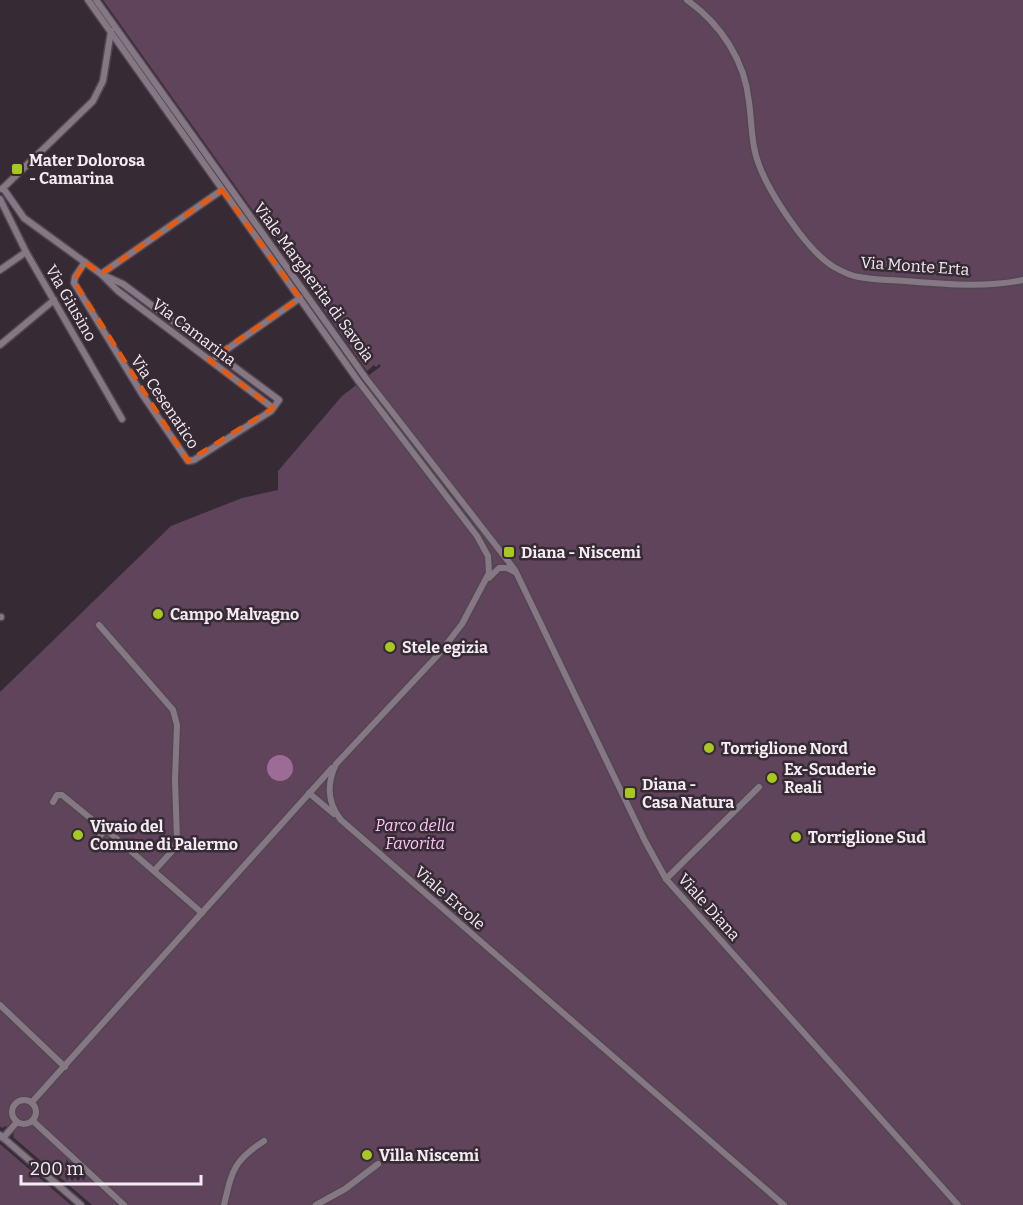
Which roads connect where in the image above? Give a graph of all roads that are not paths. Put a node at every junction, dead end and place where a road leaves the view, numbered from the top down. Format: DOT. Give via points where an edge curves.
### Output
graph roads {
  1 [pos="88,0"];
  2 [pos="96,0"];
  3 [pos="687,0"];
  4 [pos="114,31"];
  5 [pos="1,189"];
  6 [pos="222,190"];
  7 [pos="0,199"];
  8 [pos="26,252"];
  9 [pos="85,262"];
  10 [pos="0,270"];
  11 [pos="101,274"];
  12 [pos="1023,280"];
  13 [pos="300,298"];
  14 [pos="54,300"];
  15 [pos="0,345"];
  16 [pos="218,354"];
  17 [pos="212,362"];
  18 [pos="279,400"];
  19 [pos="273,408"];
  20 [pos="122,419"];
  21 [pos="518,575"];
  22 [pos="486,582"];
  23 [pos="99,625"];
  24 [pos="336,764"];
  25 [pos="759,787"];
  26 [pos="309,793"];
  27 [pos="52,802"];
  28 [pos="341,820"];
  29 [pos="105,830"];
  30 [pos="97,846"];
  31 [pos="153,871"];
  32 [pos="666,879"];
  33 [pos="202,913"];
  34 [pos="0,1005"];
  35 [pos="66,1066"];
  36 [pos="32,1102"];
  37 [pos="33,1121"];
  38 [pos="17,1122"];
  39 [pos="1,1137"];
  40 [pos="264,1142"];
  41 [pos="378,1164"];
  42 [pos="81,1205"];
  43 [pos="124,1205"];
  44 [pos="224,1205"];
  45 [pos="316,1205"];
  46 [pos="784,1205"];
  47 [pos="958,1205"];
  1 -- 4 [label="street, Viale Margherita di Savoia"];
  2 -- 4 [label="street" via="113,22"];
  3 -- 12 [label="street, Via Monte Erta" via="731,45 749,99 759,166 784,211 812,248 834,267 858,277 952,284"];
  4 -- 5 [label="street" via="103,81 93,101"];
  4 -- 6 [label="street, Viale Margherita di Savoia"];
  4 -- 21 [label="street, Viale Margherita di Savoia" via="365,377"];
  5 -- 9 [label="street, Via Camarina" via="24,218"];
  6 -- 11 [label="street"];
  6 -- 13 [label="street, Viale Margherita di Savoia"];
  7 -- 8 [label="street, Via Giusino"];
  8 -- 10 [label="street"];
  8 -- 14 [label="street, Via Giusino"];
  9 -- 11 [label="street, Via Camarina"];
  9 -- 19 [label="street, Via Cesenatico" via="74,283 188,461"];
  11 -- 16 [label="street, Via Camarina" via="123,284"];
  11 -- 17 [label="street, Via Camarina"];
  13 -- 16 [label="street"];
  13 -- 22 [label="street, Viale Margherita di Savoia" via="477,536 489,559"];
  14 -- 15 [label="street"];
  14 -- 20 [label="street, Via Giusino"];
  16 -- 17 [label="street"];
  16 -- 18 [label="street, Via Camarina"];
  17 -- 19 [label="street, Via Camarina"];
  18 -- 19 [label="street, Via Cesenatico"];
  21 -- 22 [label="street" via="512,569 499,568"];
  21 -- 32 [label="street, Viale Diana"];
  22 -- 24 [label="street" via="449,642"];
  23 -- 31 [label="street" via="173,710 177,724 177,839 174,849"];
  24 -- 26 [label="street"];
  24 -- 28 [label="street, Viale Ercole" via="329,789"];
  25 -- 32 [label="street"];
  26 -- 28 [label="street"];
  26 -- 33 [label="street"];
  27 -- 29 [label="street" via="62,795"];
  28 -- 46 [label="street, Viale Ercole"];
  29 -- 30 [label="street"];
  29 -- 31 [label="street"];
  31 -- 33 [label="street"];
  32 -- 47 [label="street, Viale Diana"];
  33 -- 35 [label="street"];
  34 -- 35 [label="street"];
  35 -- 36 [label="street"];
  36 -- 37 [label="street" via="37,1110"];
  36 -- 38 [label="street" via="16,1103 12,1113"];
  37 -- 38 [label="street"];
  37 -- 43 [label="street"];
  38 -- 39 [label="street"];
  39 -- 42 [label="street"];
  40 -- 44 [label="street" via="236,1165"];
  41 -- 45 [label="street"];
}
